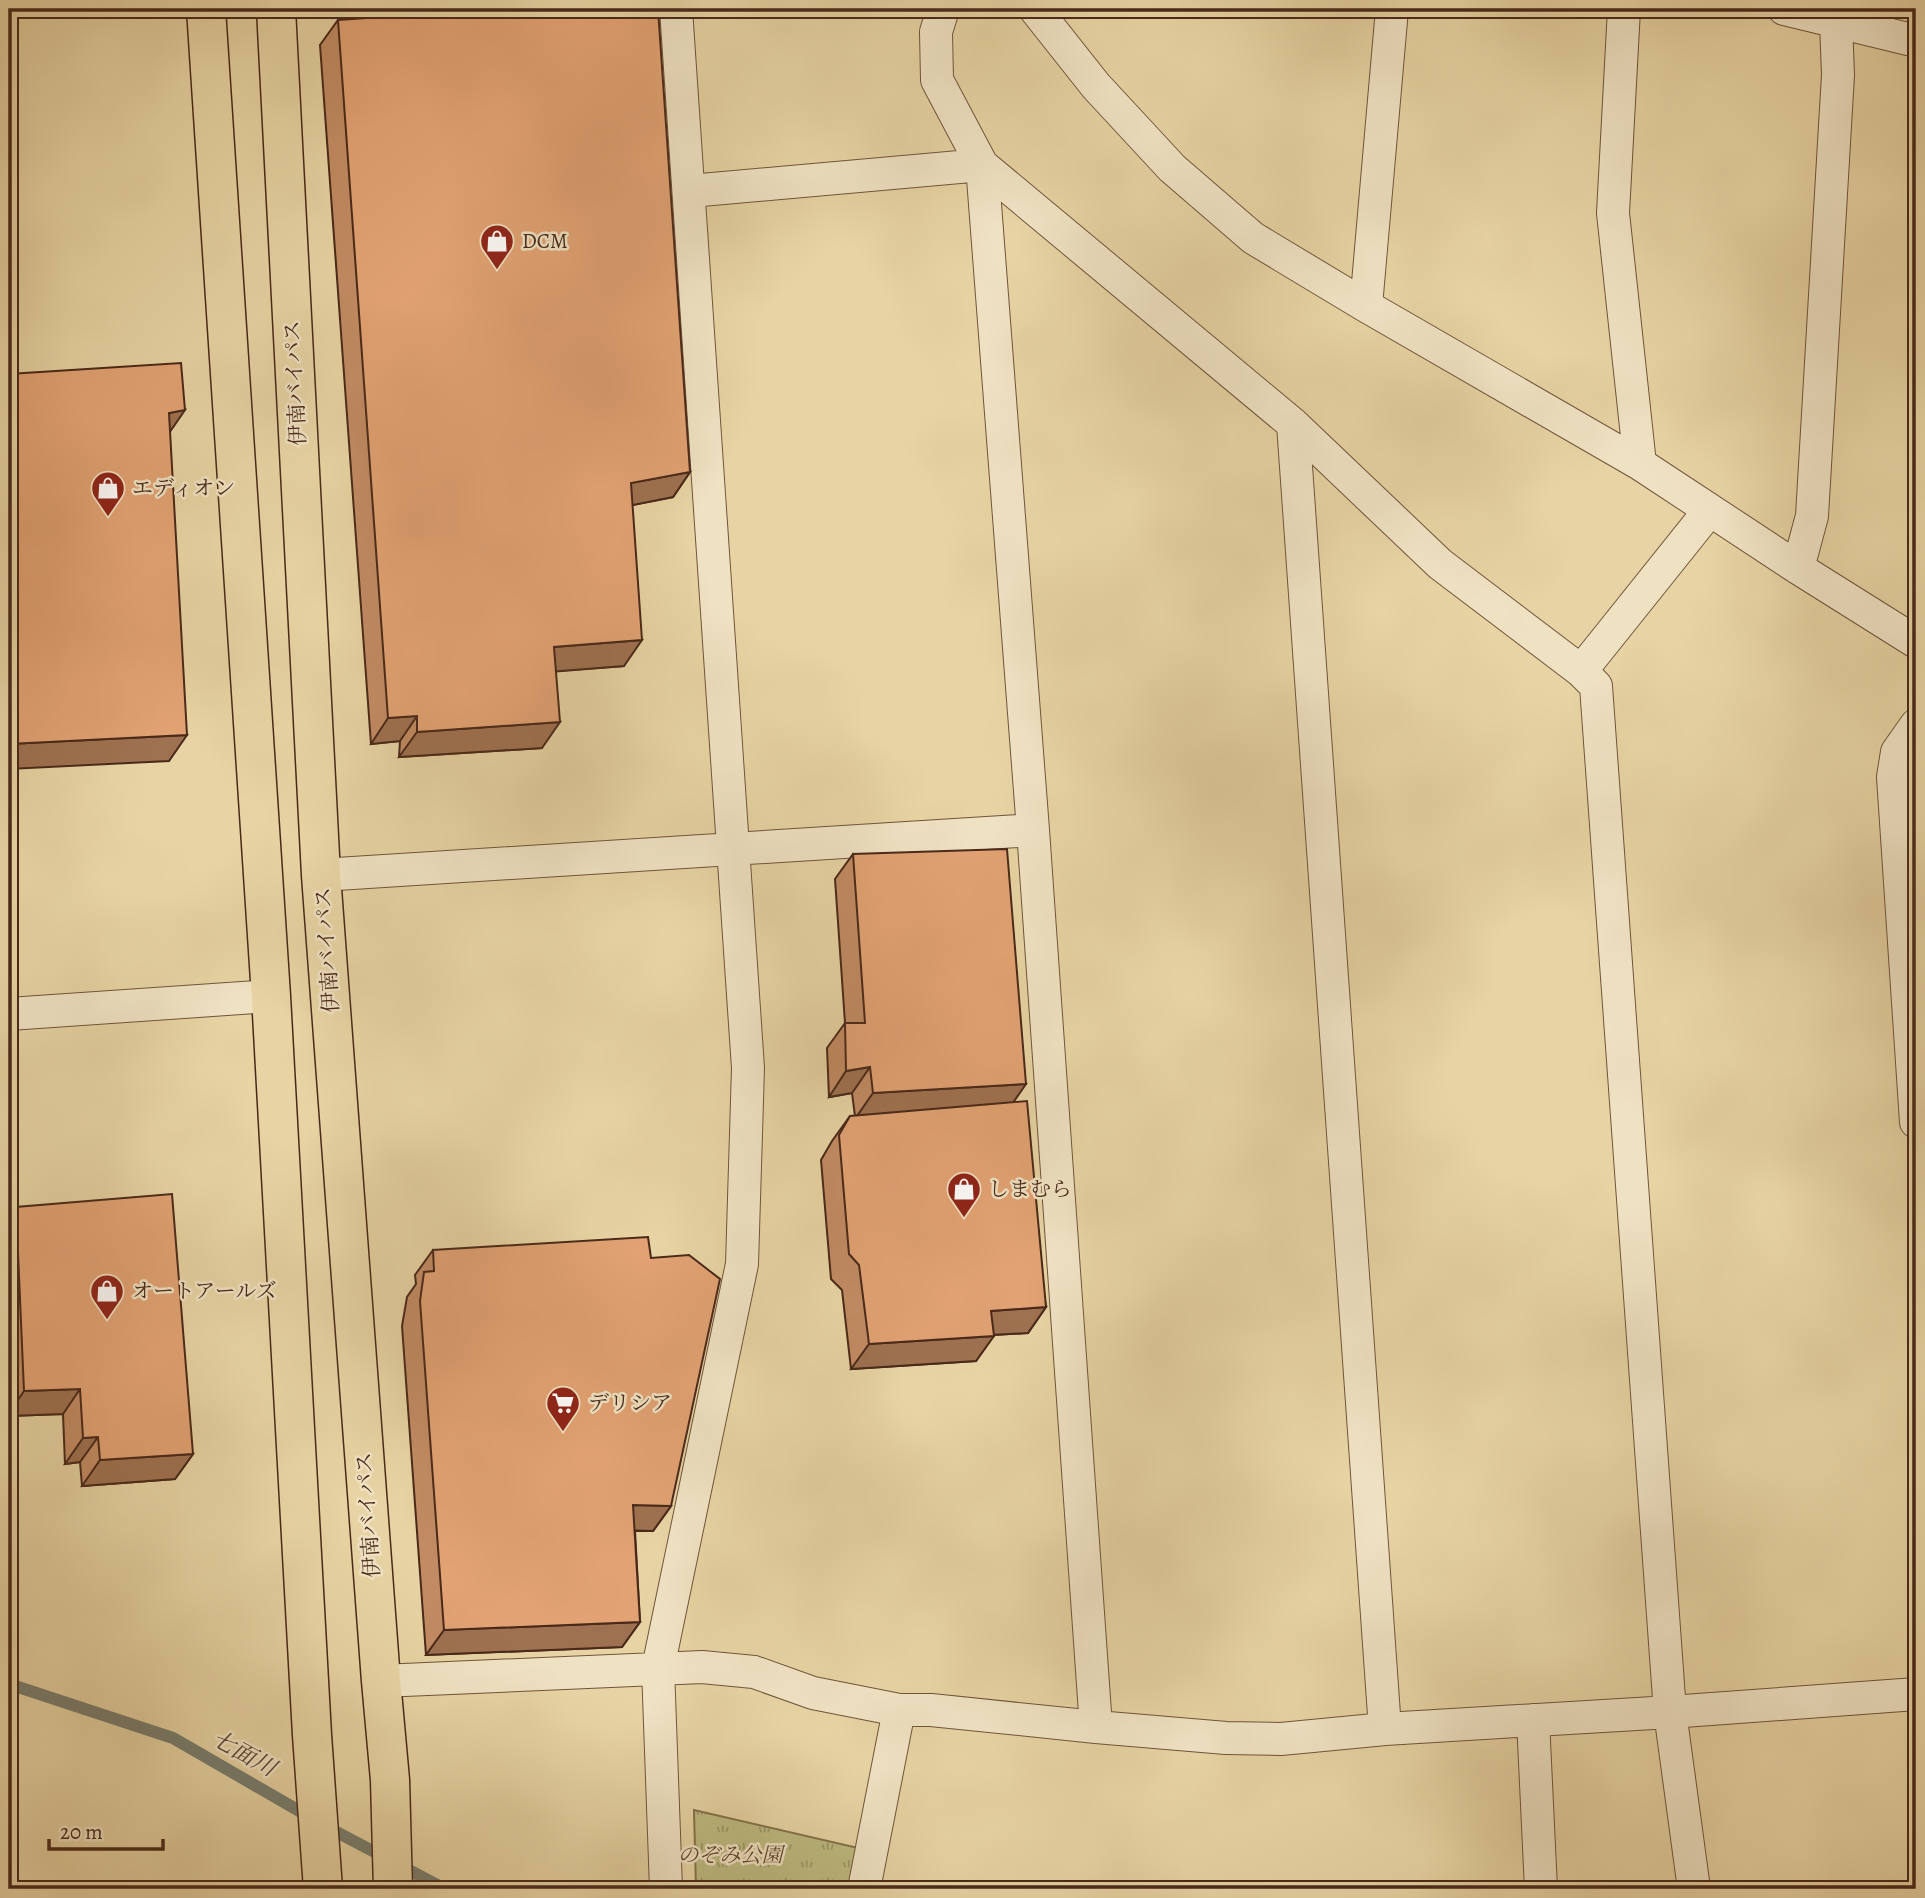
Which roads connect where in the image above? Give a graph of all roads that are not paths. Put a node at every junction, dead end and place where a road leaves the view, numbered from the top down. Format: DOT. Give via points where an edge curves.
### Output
graph roads {
  1 [pos="206,9"];
  2 [pos="275,9"];
  3 [pos="676,9"];
  4 [pos="943,9"];
  5 [pos="1035,9"];
  6 [pos="1392,9"];
  7 [pos="1625,9"];
  8 [pos="1784,9"];
  9 [pos="1836,22"];
  10 [pos="1916,41"];
  11 [pos="982,165"];
  12 [pos="690,191"];
  13 [pos="1366,306"];
  14 [pos="1293,424"];
  15 [pos="1640,464"];
  16 [pos="1709,511"];
  17 [pos="1798,568"];
  18 [pos="1916,642"];
  19 [pos="1581,670"];
  20 [pos="1916,725"];
  21 [pos="1032,830"];
  22 [pos="732,849"];
  23 [pos="321,874"];
  24 [pos="271,996"];
  25 [pos="9,1014"];
  26 [pos="1916,1122"];
  27 [pos="658,1668"];
  28 [pos="381,1681"];
  29 [pos="1916,1694"];
  30 [pos="899,1710"];
  31 [pos="1670,1712"];
  32 [pos="1533,1720"];
  33 [pos="1096,1727"];
  34 [pos="1385,1729"];
  35 [pos="323,1889"];
  36 [pos="393,1889"];
  37 [pos="666,1889"];
  38 [pos="864,1889"];
  39 [pos="1541,1889"];
  40 [pos="1694,1889"];
  1 -- 24 [label="highway"];
  2 -- 23 [label="highway, 伊南バイパス"];
  3 -- 12 [label="street"];
  4 -- 11 [label="street" via="936,32 937,80"];
  5 -- 13 [label="street" via="1096,86 1172,168 1253,238"];
  6 -- 13 [label="street"];
  7 -- 15 [label="street" via="1613,213"];
  8 -- 9 [label="street"];
  9 -- 10 [label="street"];
  9 -- 17 [label="street" via="1838,75 1812,516"];
  11 -- 12 [label="street"];
  11 -- 14 [label="street"];
  11 -- 21 [label="street"];
  12 -- 22 [label="street"];
  13 -- 15 [label="street"];
  14 -- 19 [label="street" via="1440,564"];
  14 -- 34 [label="street"];
  15 -- 16 [label="street"];
  16 -- 17 [label="street"];
  16 -- 19 [label="street"];
  17 -- 18 [label="street"];
  19 -- 31 [label="street" via="1597,686"];
  20 -- 26 [label="street" via="1897,752 1893,778"];
  21 -- 22 [label="street"];
  21 -- 33 [label="street"];
  22 -- 23 [label="street"];
  22 -- 27 [label="street" via="748,1068 742,1264"];
  23 -- 28 [label="highway, 伊南バイパス"];
  24 -- 25 [label="street"];
  24 -- 35 [label="highway"];
  27 -- 28 [label="street"];
  27 -- 30 [label="street" via="754,1672 813,1693"];
  27 -- 37 [label="street"];
  28 -- 36 [label="highway, 伊南バイパス"];
  29 -- 31 [label="street"];
  30 -- 33 [label="street"];
  30 -- 38 [label="street"];
  31 -- 32 [label="street"];
  31 -- 40 [label="street"];
  32 -- 34 [label="street"];
  32 -- 39 [label="street"];
  33 -- 34 [label="street" via="1281,1739"];
}
